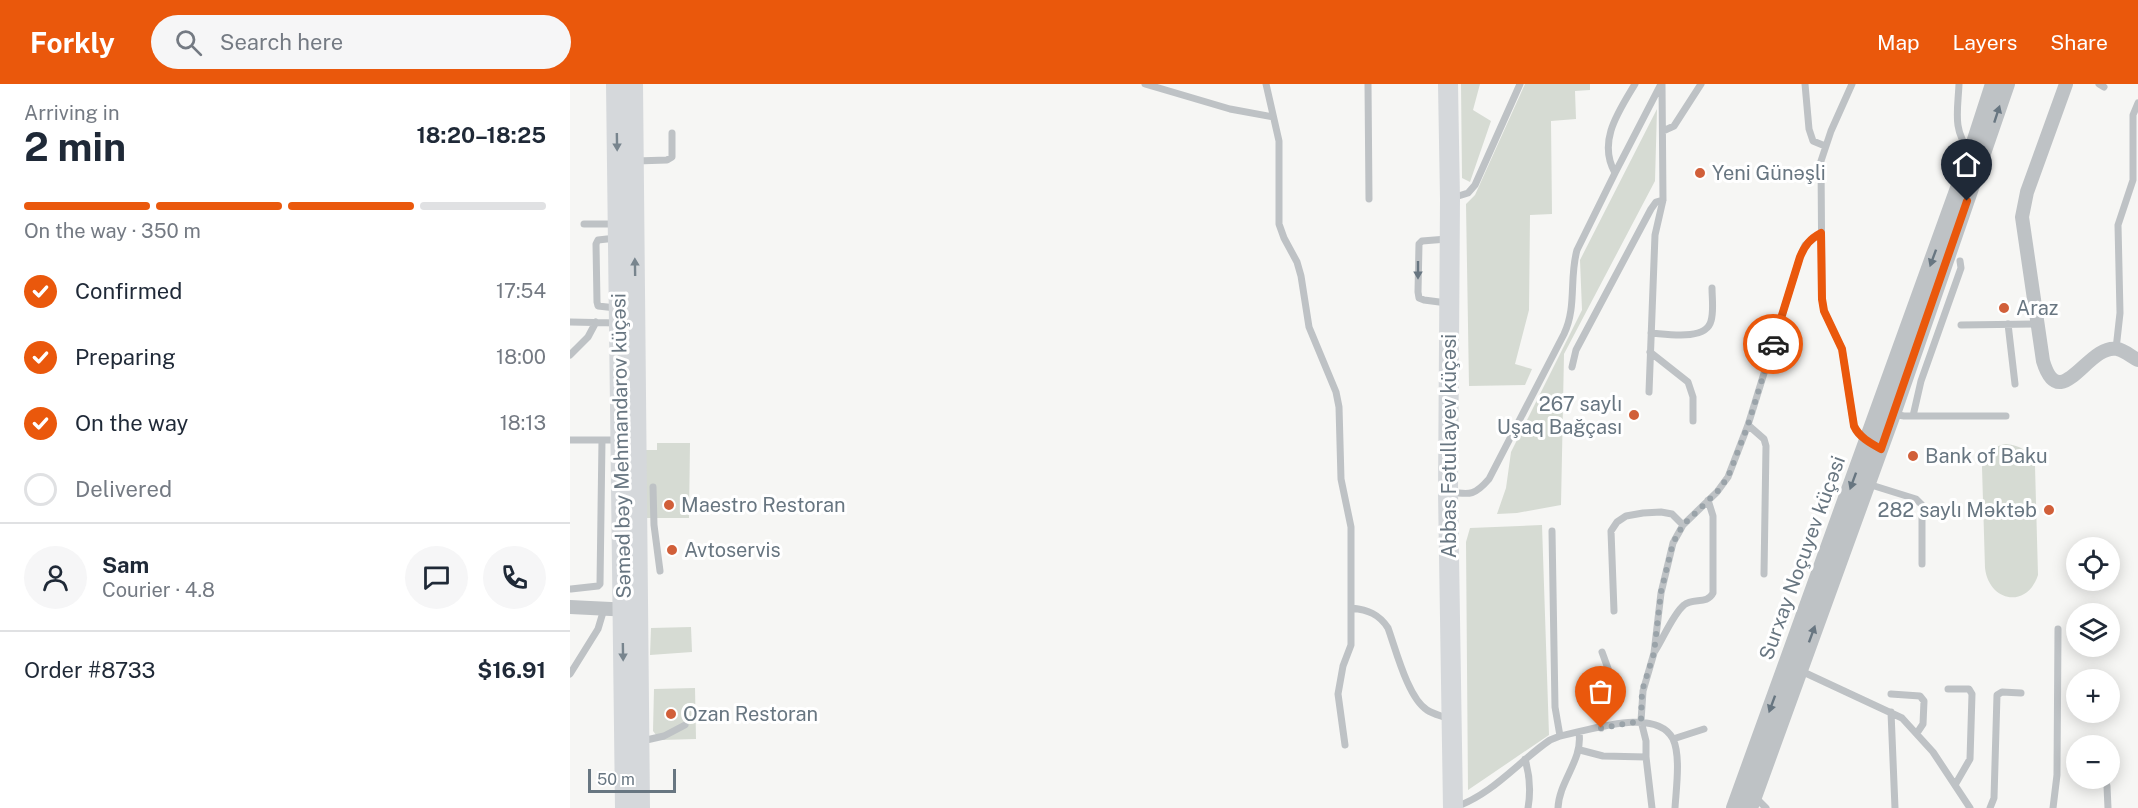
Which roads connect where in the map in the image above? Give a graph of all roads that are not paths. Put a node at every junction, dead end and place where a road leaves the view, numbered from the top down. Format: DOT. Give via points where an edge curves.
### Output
graph roads {
  1 [pos="616,84"];
  2 [pos="633,84"];
  3 [pos="1145,84"];
  4 [pos="1266,84"];
  5 [pos="1368,84"];
  6 [pos="1448,84"];
  7 [pos="1520,84"];
  8 [pos="1635,84"];
  9 [pos="1662,84"];
  10 [pos="1701,84"];
  11 [pos="1805,84"];
  12 [pos="1852,84"];
  13 [pos="1959,84"];
  14 [pos="1993,84"];
  15 [pos="2007,84"];
  16 [pos="2066,84"];
  17 [pos="2138,103"];
  18 [pos="1274,117"];
  19 [pos="1663,131"];
  20 [pos="672,133"];
  21 [pos="1825,146"];
  22 [pos="1977,155"];
  23 [pos="634,161"];
  24 [pos="1615,173"];
  25 [pos="1369,199"];
  26 [pos="1450,199"];
  27 [pos="1663,200"];
  28 [pos="584,224"];
  29 [pos="618,231"];
  30 [pos="1821,233"];
  31 [pos="1449,238"];
  32 [pos="1960,261"];
  33 [pos="1712,288"];
  34 [pos="1449,303"];
  35 [pos="619,316"];
  36 [pos="570,322"];
  37 [pos="596,322"];
  38 [pos="2008,324"];
  39 [pos="2038,324"];
  40 [pos="1961,325"];
  41 [pos="1651,333"];
  42 [pos="2116,349"];
  43 [pos="1650,352"];
  44 [pos="570,355"];
  45 [pos="2138,360"];
  46 [pos="1572,367"];
  47 [pos="2015,384"];
  48 [pos="1649,392"];
  49 [pos="1893,414"];
  50 [pos="1913,416"];
  51 [pos="2007,416"];
  52 [pos="1693,421"];
  53 [pos="1748,425"];
  54 [pos="570,440"];
  55 [pos="611,440"];
  56 [pos="1874,445"];
  57 [pos="1868,484"];
  58 [pos="653,487"];
  59 [pos="1448,492"];
  60 [pos="1708,500"];
  61 [pos="1683,525"];
  62 [pos="646,526"];
  63 [pos="1552,531"];
  64 [pos="1922,564"];
  65 [pos="660,571"];
  66 [pos="1764,574"];
  67 [pos="571,588"];
  68 [pos="570,607"];
  69 [pos="1352,608"];
  70 [pos="622,610"];
  71 [pos="1614,611"];
  72 [pos="2058,629"];
  73 [pos="1602,652"];
  74 [pos="1654,653"];
  75 [pos="1793,667"];
  76 [pos="570,674"];
  77 [pos="1948,689"];
  78 [pos="2020,693"];
  79 [pos="1891,694"];
  80 [pos="1891,712"];
  81 [pos="1451,720"];
  82 [pos="1641,721"];
  83 [pos="685,725"];
  84 [pos="1601,728"];
  85 [pos="1704,729"];
  86 [pos="1579,733"];
  87 [pos="1917,733"];
  88 [pos="1560,736"];
  89 [pos="1673,739"];
  90 [pos="640,741"];
  91 [pos="1345,745"];
  92 [pos="1580,750"];
  93 [pos="1646,757"];
  94 [pos="1525,759"];
  95 [pos="1955,785"];
  96 [pos="2107,789"];
  97 [pos="1757,805"];
  98 [pos="625,808"];
  99 [pos="640,808"];
  100 [pos="1453,808"];
  101 [pos="1528,808"];
  102 [pos="1558,808"];
  103 [pos="1652,808"];
  104 [pos="1675,808"];
  105 [pos="1734,808"];
  106 [pos="1895,808"];
  107 [pos="1970,808"];
  108 [pos="1990,808"];
  109 [pos="2053,808"];
  110 [pos="2108,808"];
  1 -- 29 [label="main road, Səməd bəy Mehmandarov küçəsi, one-way"];
  2 -- 23 [label="main road, Səməd bəy Mehmandarov küçəsi"];
  3 -- 18 [label="lane" via="1230,109"];
  4 -- 18 [label="lane"];
  5 -- 25 [label="lane"];
  6 -- 26 [label="main road, Abbas Fətullayev küçəsi"];
  7 -- 26 [label="lane" via="1475,184 1468,193"];
  8 -- 24 [label="lane" via="1609,137"];
  9 -- 19 [label="lane"];
  9 -- 24 [label="lane"];
  10 -- 19 [label="lane" via="1674,126"];
  11 -- 21 [label="lane" via="1809,129 1814,141"];
  12 -- 21 [label="lane"];
  13 -- 22 [label="lane" via="1957,129 1962,142"];
  14 -- 22 [label="street, Surxay Noçuyev küçəsi"];
  22 -- 15 [label="street, Surxay Noçuyev küçəsi, one-way"];
  16 -- 39 [label="street" via="2027,192 2022,217"];
  17 -- 42 [label="lane" via="2133,115 2133,180 2118,225 2120,313"];
  18 -- 69 [label="lane" via="1280,149 1279,224 1297,262 1309,327 1339,407 1341,479 1351,527"];
  19 -- 27 [label="lane"];
  20 -- 23 [label="lane" via="672,157"];
  21 -- 30 [label="lane" via="1821,161"];
  22 -- 49 [label="street, Surxay Noçuyev küçəsi"];
  22 -- 56 [label="street, Surxay Noçuyev küçəsi, one-way"];
  62 -- 23 [label="main road, Səməd bəy Mehmandarov küçəsi, one-way"];
  24 -- 59 [label="lane" via="1577,250 1570,321 1489,479 1478,491 1467,495"];
  26 -- 31 [label="main road, Abbas Fətullayev küçəsi"];
  27 -- 41 [label="lane" via="1655,235"];
  27 -- 46 [label="lane" via="1651,209 1576,350"];
  28 -- 29 [label="lane"];
  29 -- 35 [label="main road, Səməd bəy Mehmandarov küçəsi"];
  30 -- 53 [label="lane" via="1805,245 1800,257"];
  30 -- 56 [label="lane" via="1824,311 1842,349 1854,426"];
  31 -- 34 [label="main road, Abbas Fətullayev küçəsi"];
  31 -- 34 [label="lane, one-way" via="1422,241 1418,248 1419,298"];
  32 -- 50 [label="lane"];
  33 -- 41 [label="lane" via="1712,320 1708,328 1692,335"];
  34 -- 59 [label="main road, Abbas Fətullayev küçəsi"];
  35 -- 37 [label="lane"];
  35 -- 55 [label="main road, Səməd bəy Mehmandarov küçəsi"];
  36 -- 37 [label="lane"];
  37 -- 44 [label="lane"];
  38 -- 39 [label="lane"];
  38 -- 40 [label="lane"];
  38 -- 47 [label="lane"];
  39 -- 42 [label="street" via="2046,372 2058,382 2072,378 2097,354"];
  41 -- 43 [label="lane"];
  42 -- 45 [label="street"];
  43 -- 48 [label="lane"];
  43 -- 52 [label="lane" via="1688,382 1693,397"];
  49 -- 50 [label="lane"];
  49 -- 56 [label="street, Surxay Noçuyev küçəsi"];
  50 -- 51 [label="lane"];
  53 -- 60 [label="lane" via="1728,477"];
  53 -- 66 [label="lane" via="1764,439 1766,446"];
  54 -- 55 [label="lane"];
  55 -- 67 [label="lane" via="600,584"];
  55 -- 70 [label="main road, Səməd bəy Mehmandarov küçəsi"];
  56 -- 57 [label="street, Surxay Noçuyev küçəsi"];
  56 -- 75 [label="street, Surxay Noçuyev küçəsi, one-way"];
  57 -- 64 [label="lane" via="1916,499 1922,505"];
  75 -- 57 [label="street, Surxay Noçuyev küçəsi, one-way"];
  58 -- 62 [label="lane"];
  59 -- 81 [label="main road, Abbas Fətullayev küçəsi"];
  60 -- 61 [label="lane"];
  60 -- 74 [label="lane" via="1713,516 1713,593 1707,600 1691,601 1682,607"];
  61 -- 71 [label="lane" via="1671,514 1661,512 1626,516 1617,522 1611,531"];
  61 -- 74 [label="lane" via="1673,543 1661,592"];
  62 -- 65 [label="lane"];
  62 -- 70 [label="main road, Səməd bəy Mehmandarov küçəsi"];
  63 -- 88 [label="lane" via="1555,707"];
  67 -- 68 [label="lane"];
  68 -- 70 [label="street"];
  69 -- 81 [label="lane" via="1373,613 1383,621 1418,702"];
  69 -- 91 [label="lane" via="1351,645 1338,694"];
  70 -- 76 [label="lane" via="598,629"];
  70 -- 90 [label="main road, Səməd bəy Mehmandarov küçəsi"];
  70 -- 98 [label="main road, Səməd bəy Mehmandarov küçəsi, one-way"];
  72 -- 109 [label="lane" via="2057,775"];
  73 -- 84 [label="lane" via="1610,681"];
  74 -- 82 [label="lane" via="1642,691"];
  75 -- 80 [label="lane"];
  75 -- 97 [label="street, Surxay Noçuyev küçəsi"];
  75 -- 105 [label="street, Surxay Noçuyev küçəsi, one-way"];
  77 -- 95 [label="lane" via="1969,689 1972,694 1970,759"];
  78 -- 108 [label="lane" via="1997,695 1994,798"];
  79 -- 87 [label="lane" via="1920,696 1924,701 1923,723"];
  80 -- 87 [label="lane"];
  80 -- 106 [label="lane"];
  81 -- 100 [label="main road, Abbas Fətullayev küçəsi"];
  82 -- 84 [label="lane"];
  82 -- 89 [label="lane" via="1656,724"];
  82 -- 93 [label="lane"];
  83 -- 90 [label="lane" via="664,736"];
  84 -- 86 [label="lane"];
  85 -- 89 [label="lane"];
  86 -- 88 [label="lane"];
  86 -- 92 [label="lane"];
  87 -- 95 [label="lane"];
  88 -- 94 [label="lane"];
  89 -- 104 [label="lane" via="1677,771"];
  90 -- 99 [label="main road, Səməd bəy Mehmandarov küçəsi"];
  92 -- 93 [label="lane" via="1604,756"];
  92 -- 102 [label="lane" via="1562,787"];
  93 -- 103 [label="lane"];
  94 -- 100 [label="lane" via="1487,790"];
  94 -- 101 [label="lane" via="1529,774"];
  95 -- 107 [label="lane"];
  96 -- 110 [label="lane"];
}
